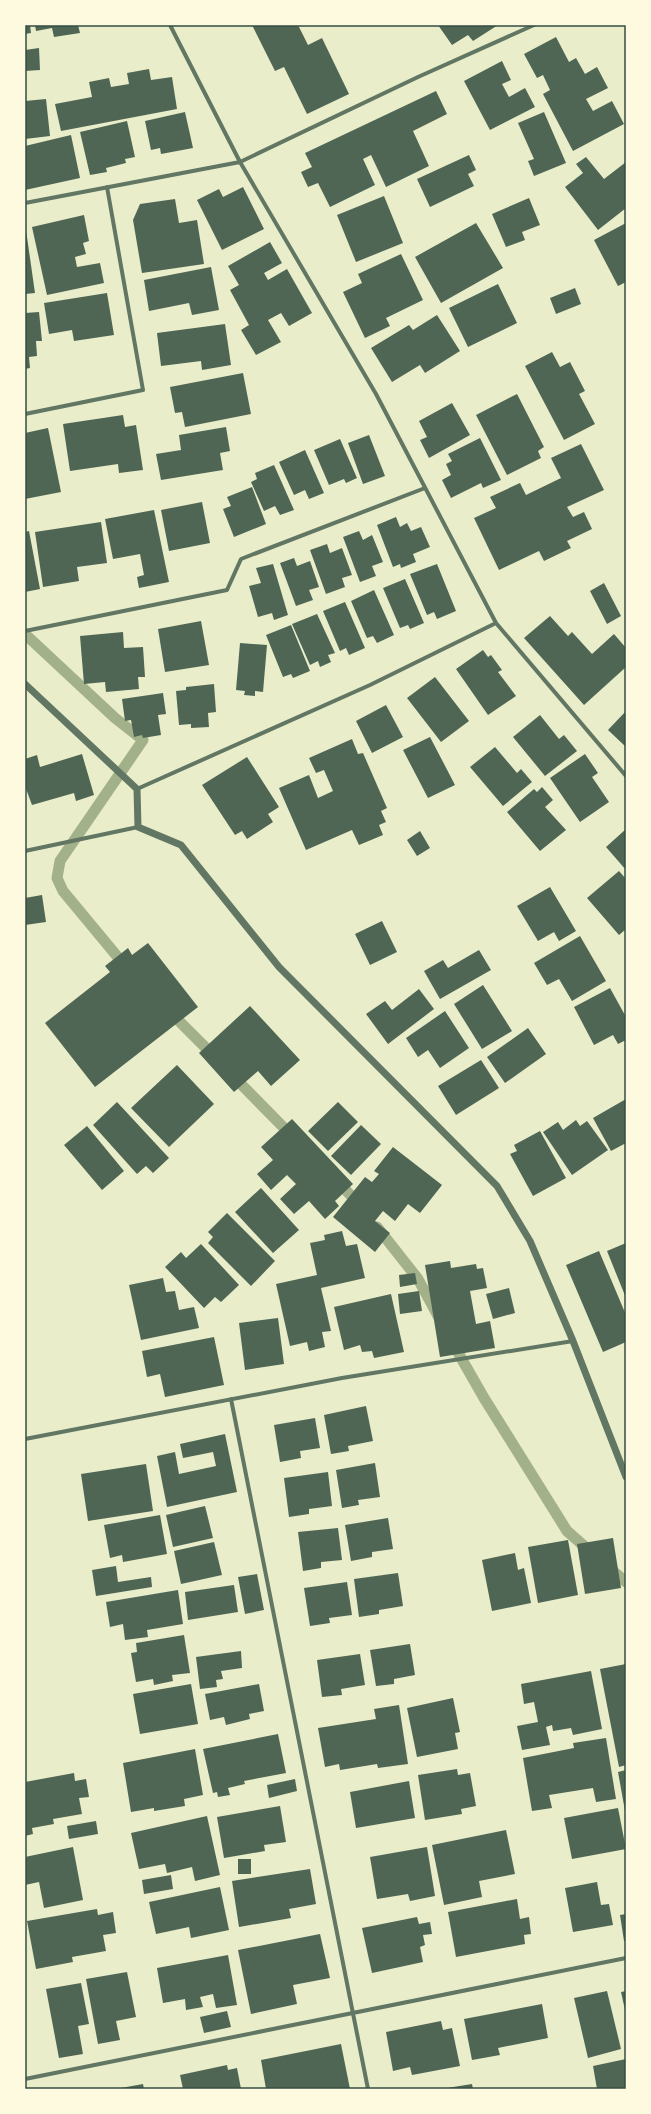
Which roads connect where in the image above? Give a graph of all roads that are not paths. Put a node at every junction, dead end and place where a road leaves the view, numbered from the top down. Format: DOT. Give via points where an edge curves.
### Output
graph roads {
  1 [pos="170,25"];
  2 [pos="534,25"];
  3 [pos="240,162"];
  4 [pos="107,187"];
  5 [pos="25,203"];
  6 [pos="25,414"];
  7 [pos="425,488"];
  8 [pos="496,623"];
  9 [pos="25,631"];
  10 [pos="25,684"];
  11 [pos="626,776"];
  12 [pos="137,789"];
  13 [pos="138,827"];
  14 [pos="25,851"];
  15 [pos="573,1341"];
  16 [pos="231,1399"];
  17 [pos="25,1439"];
  18 [pos="626,1477"];
  19 [pos="626,1958"];
  20 [pos="352,2012"];
  21 [pos="25,2079"];
  22 [pos="368,2089"];
  1 -- 3 [label="street"];
  2 -- 3 [label="street"];
  3 -- 4 [label="street"];
  3 -- 7 [label="street" via="376,394"];
  4 -- 5 [label="street"];
  4 -- 6 [label="street" via="143,390"];
  7 -- 8 [label="street"];
  7 -- 9 [label="street" via="242,559 228,590"];
  8 -- 11 [label="street"];
  8 -- 12 [label="street" via="370,685"];
  10 -- 12 [label="street"];
  12 -- 13 [label="street"];
  13 -- 14 [label="street"];
  13 -- 15 [label="street" via="181,845 279,967 497,1186 530,1241"];
  15 -- 16 [label="street" via="342,1378"];
  15 -- 18 [label="street"];
  16 -- 17 [label="street"];
  16 -- 20 [label="street"];
  19 -- 20 [label="street"];
  20 -- 21 [label="street"];
  20 -- 22 [label="street"];
}
